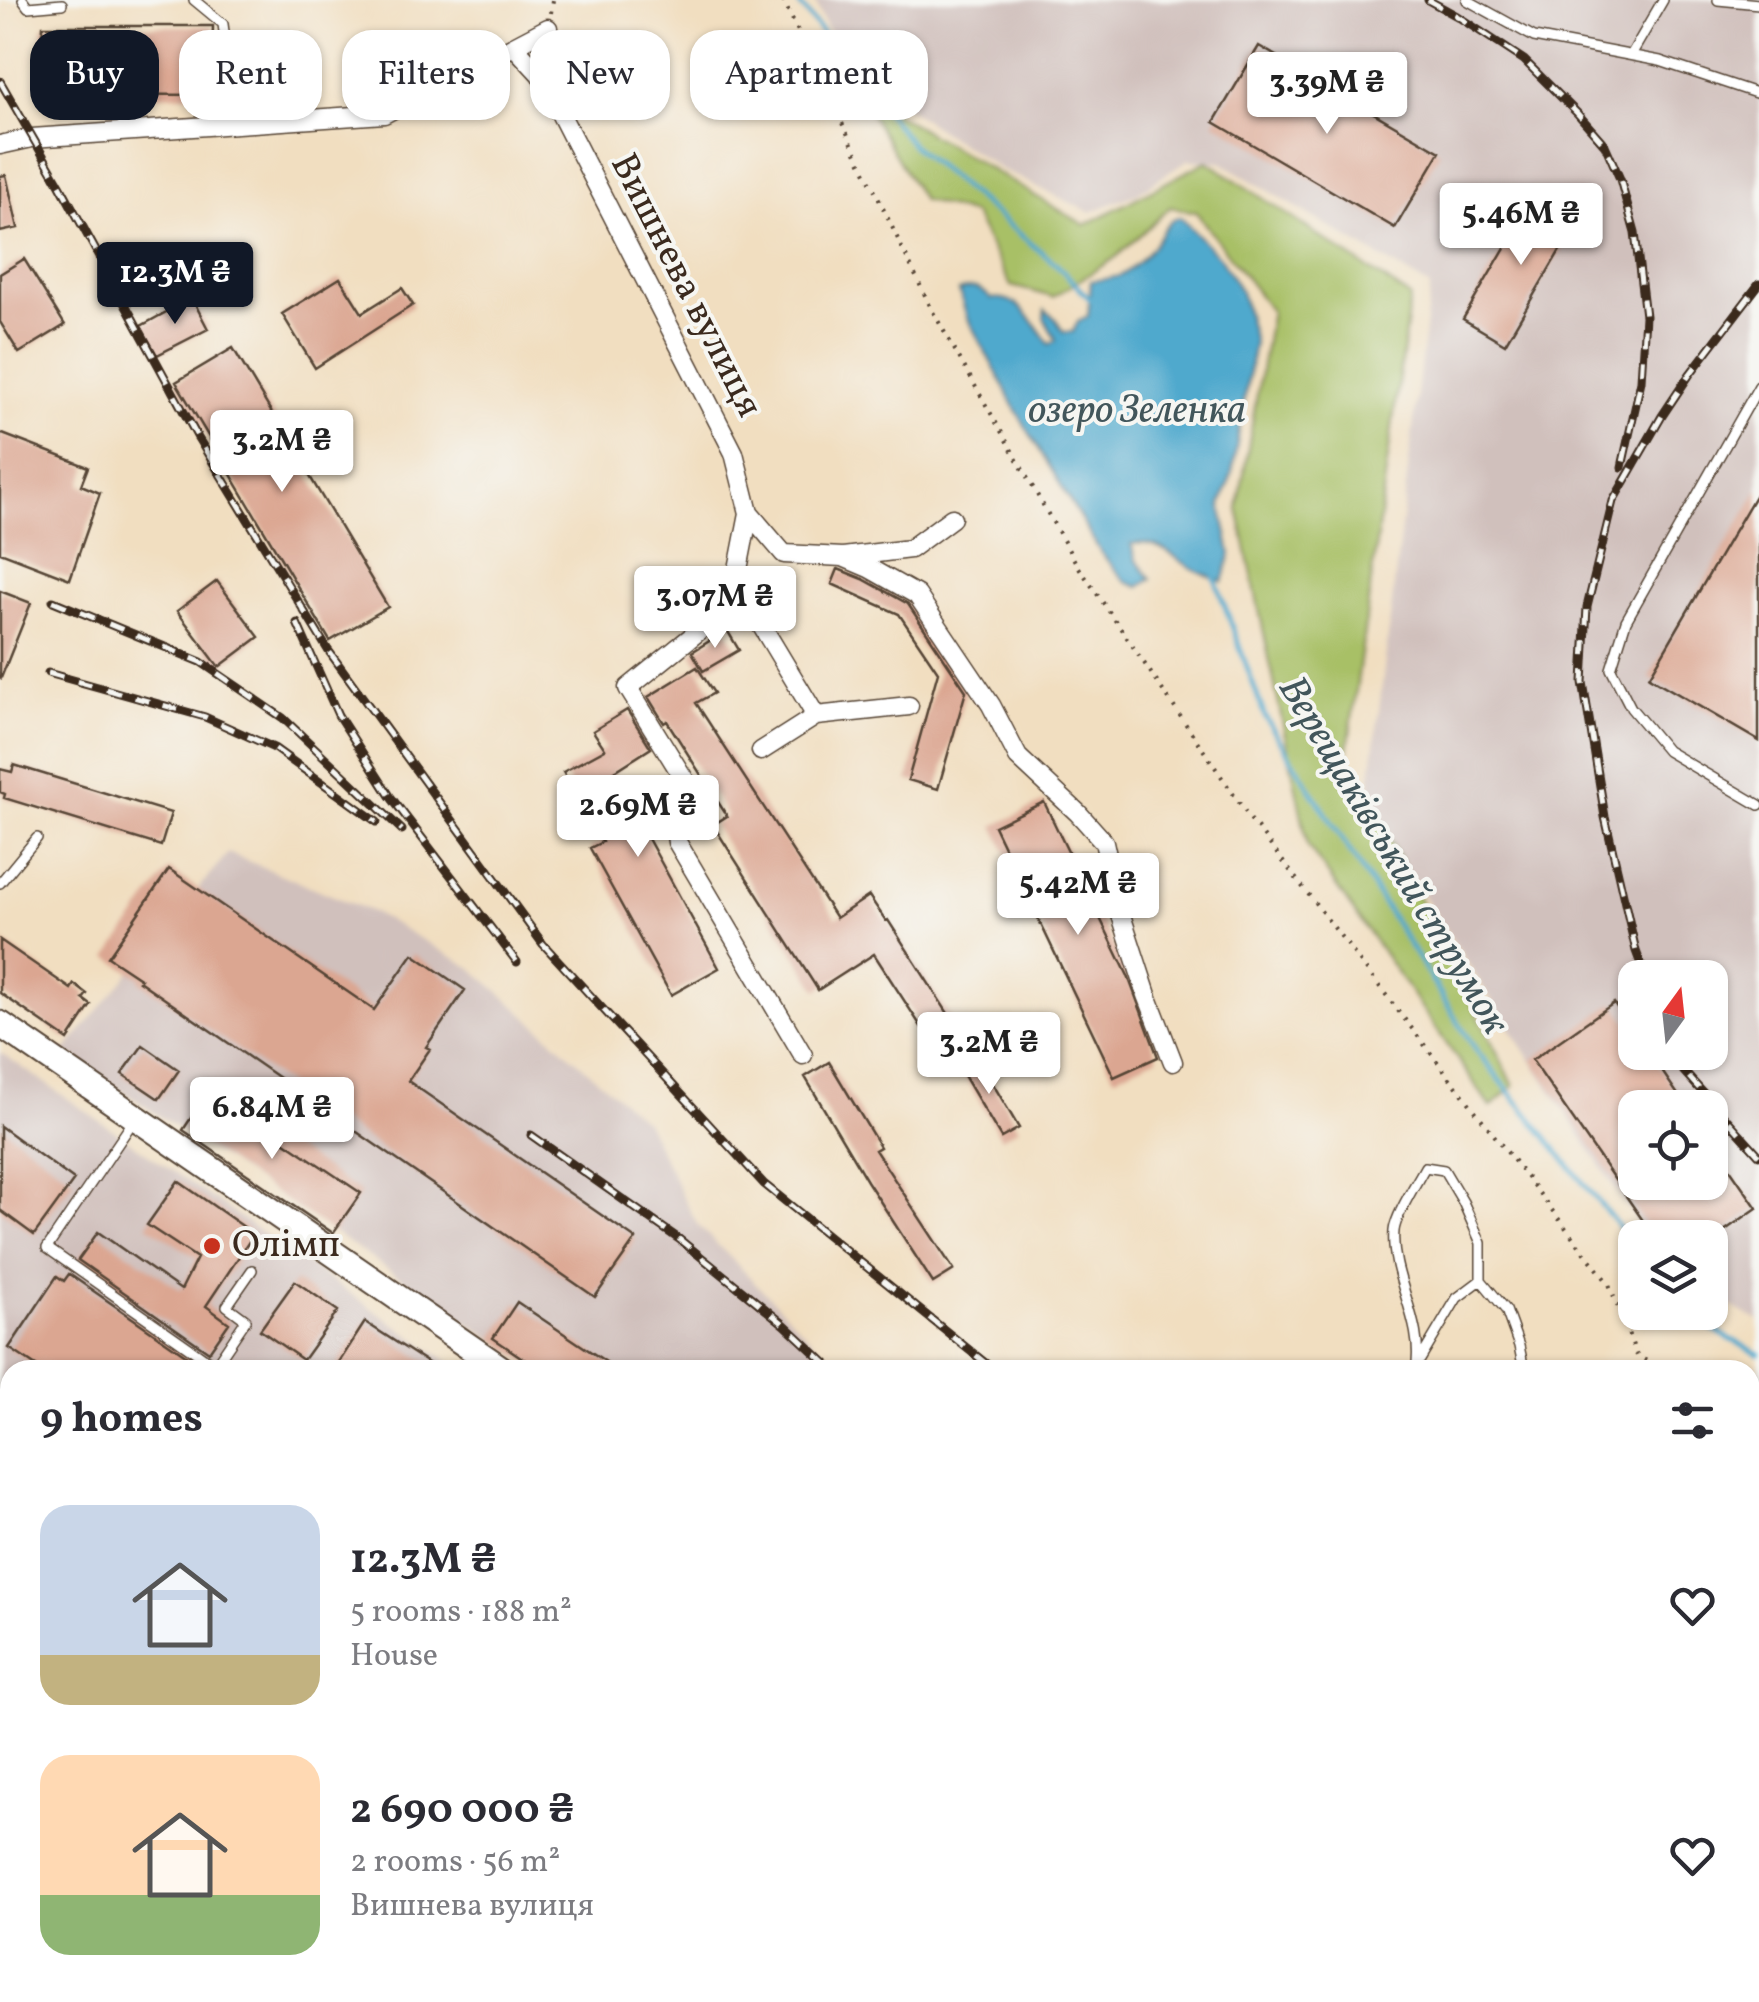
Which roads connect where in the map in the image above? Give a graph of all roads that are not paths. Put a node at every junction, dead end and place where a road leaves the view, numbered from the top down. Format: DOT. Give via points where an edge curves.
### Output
graph roads {
  1 [pos="23,0"];
  2 [pos="194,0"];
  3 [pos="1467,0"];
  4 [pos="1663,0"];
  5 [pos="1718,0"];
  6 [pos="62,4"];
  7 [pos="1759,4"];
  8 [pos="548,28"];
  9 [pos="514,46"];
  10 [pos="1631,55"];
  11 [pos="1759,94"];
  12 [pos="236,124"];
  13 [pos="0,145"];
  14 [pos="1759,386"];
  15 [pos="749,513"];
  16 [pos="952,518"];
  17 [pos="844,557"];
  18 [pos="730,606"];
  19 [pos="910,706"];
  20 [pos="816,716"];
  21 [pos="761,751"];
  22 [pos="1759,805"];
  23 [pos="37,838"];
  24 [pos="0,883"];
  25 [pos="0,1024"];
  26 [pos="802,1054"];
  27 [pos="1173,1062"];
  28 [pos="136,1117"];
  29 [pos="252,1270"];
  30 [pos="1481,1280"];
  31 [pos="206,1360"];
  32 [pos="219,1360"];
  33 [pos="489,1360"];
  34 [pos="1417,1360"];
  35 [pos="1421,1360"];
  36 [pos="1522,1360"];
  1 -- 6 [label="lane" via="28,7"];
  2 -- 12 [label="lane" via="224,24"];
  3 -- 10 [label="lane" via="1534,37"];
  4 -- 10 [label="lane"];
  5 -- 7 [label="lane"];
  8 -- 9 [label="street"];
  9 -- 12 [label="street" via="384,114"];
  9 -- 15 [label="street, Вишнева вулиця" via="540,74 734,452"];
  10 -- 11 [label="lane"];
  12 -- 13 [label="street"];
  14 -- 22 [label="lane" via="1626,621 1611,669 1631,708 1667,751"];
  15 -- 17 [label="street, Вишнева вулиця" via="784,554"];
  15 -- 18 [label="street, Вишнева вулиця"];
  16 -- 17 [label="street, Вишнева вулиця" via="910,549"];
  17 -- 27 [label="street, Вишнева вулиця" via="917,595 1018,757 1104,842 1119,908"];
  18 -- 20 [label="street" via="751,608"];
  18 -- 26 [label="street" via="628,688 694,795 673,817 677,842"];
  19 -- 20 [label="street"];
  20 -- 21 [label="street"];
  23 -- 24 [label="lane"];
  25 -- 28 [label="street"];
  28 -- 31 [label="lane" via="47,1248"];
  28 -- 33 [label="street"];
  29 -- 32 [label="lane" via="227,1306 246,1320"];
  30 -- 34 [label="lane" via="1482,1243 1463,1202 1444,1170 1425,1167 1394,1227"];
  30 -- 35 [label="lane" via="1458,1298"];
  30 -- 36 [label="lane" via="1506,1310"];
}
